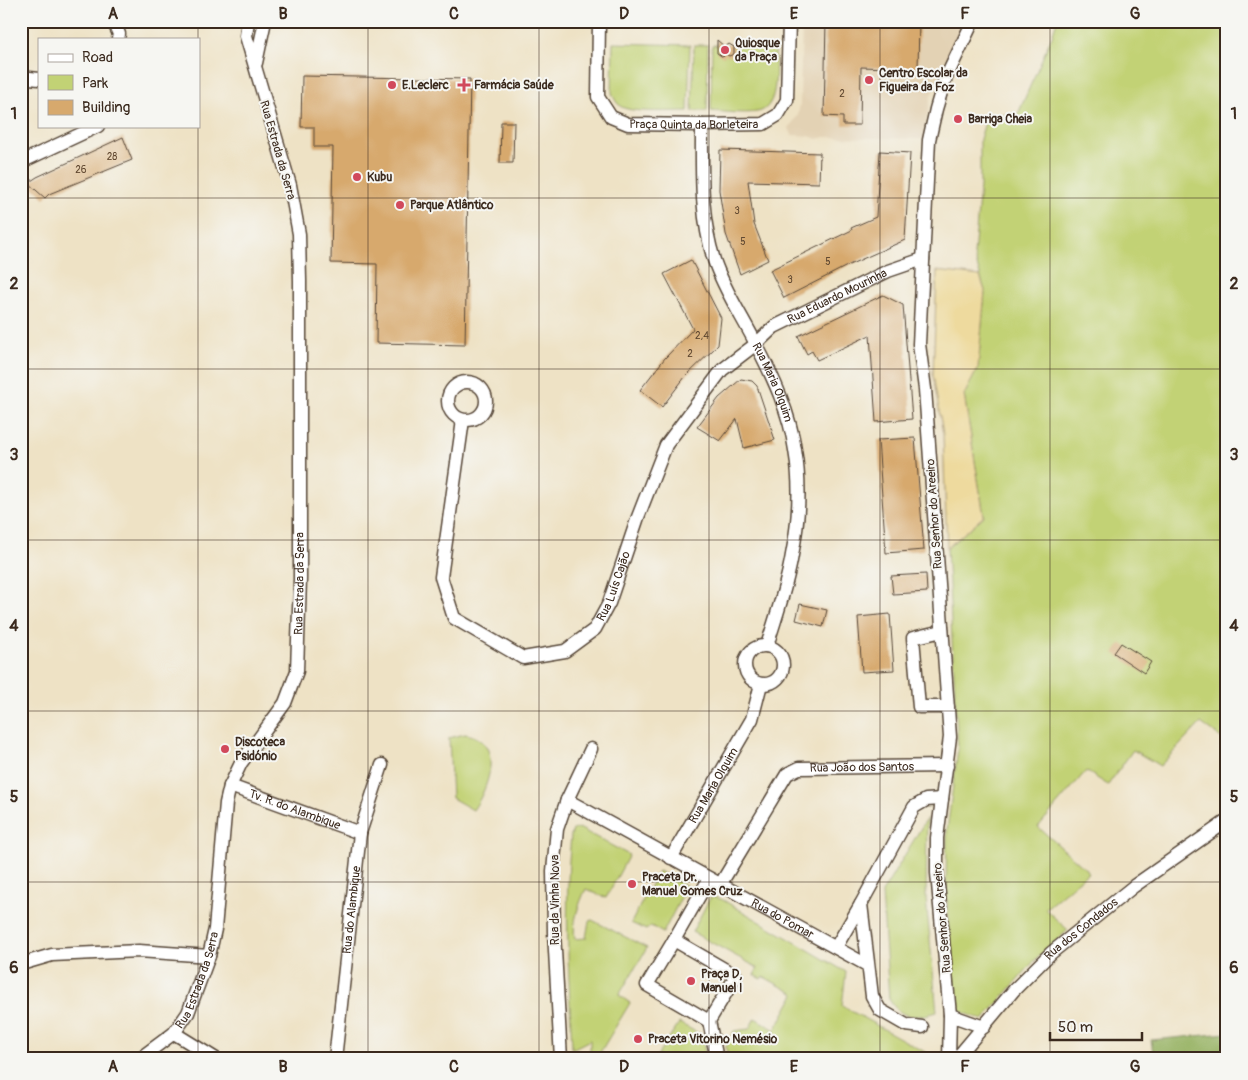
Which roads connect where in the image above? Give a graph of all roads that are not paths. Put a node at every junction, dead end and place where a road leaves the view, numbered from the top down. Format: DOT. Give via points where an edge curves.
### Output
graph roads {
  1 [pos="113,21"];
  2 [pos="248,21"];
  3 [pos="265,21"];
  4 [pos="599,21"];
  5 [pos="789,21"];
  6 [pos="973,21"];
  7 [pos="118,38"];
  8 [pos="255,66"];
  9 [pos="21,77"];
  10 [pos="38,79"];
  11 [pos="702,125"];
  12 [pos="94,128"];
  13 [pos="21,162"];
  14 [pos="923,259"];
  15 [pos="756,344"];
  16 [pos="463,420"];
  17 [pos="942,631"];
  18 [pos="767,646"];
  19 [pos="761,684"];
  20 [pos="948,707"];
  21 [pos="591,749"];
  22 [pos="382,765"];
  23 [pos="947,766"];
  24 [pos="230,786"];
  25 [pos="942,799"];
  26 [pos="567,800"];
  27 [pos="1227,821"];
  28 [pos="360,833"];
  29 [pos="671,858"];
  30 [pos="714,882"];
  31 [pos="861,904"];
  32 [pos="674,940"];
  33 [pos="836,947"];
  34 [pos="209,956"];
  35 [pos="21,964"];
  36 [pos="867,965"];
  37 [pos="950,1015"];
  38 [pos="709,1021"];
  39 [pos="922,1027"];
  40 [pos="984,1027"];
  41 [pos="174,1033"];
  42 [pos="139,1059"];
  43 [pos="216,1059"];
  44 [pos="335,1059"];
  45 [pos="561,1059"];
  46 [pos="717,1059"];
  47 [pos="949,1059"];
  48 [pos="956,1059"];
  1 -- 7 [label="street"];
  2 -- 8 [label="street, Rua Estrada da Serra" via="246,36"];
  3 -- 8 [label="street, Rua Estrada da Serra"];
  4 -- 11 [label="street, Praça Quinta da Borleteira" via="598,97 611,117 628,124"];
  5 -- 11 [label="street, Praça Quinta da Borleteira" via="788,100 778,115 763,124"];
  6 -- 14 [label="street, Rua Senhor do Areeiro" via="944,82 932,124"];
  8 -- 24 [label="street, Rua Estrada da Serra" via="290,185 299,234 300,579 297,671 285,703 241,763"];
  9 -- 10 [label="street"];
  11 -- 15 [label="street, Rua Maria Olguim" via="704,219 714,260"];
  12 -- 13 [label="street"];
  14 -- 15 [label="street, Rua Eduardo Mourinha" via="888,271 774,327"];
  14 -- 17 [label="street, Rua Senhor do Areeiro" via="919,344"];
  15 -- 16 [label="street, Rua Luís Cajão" via="722,370 666,445 609,603 595,629 565,651 523,658 454,618 441,578"];
  15 -- 18 [label="street, Rua Maria Olguim" via="785,407 795,449 799,498 792,556"];
  17 -- 20 [label="street, Rua Senhor do Areeiro"];
  17 -- 20 [label="street" via="913,638 919,707"];
  18 -- 19 [label="street" via="780,654 783,668 775,680"];
  18 -- 19 [label="street" via="753,650 745,662 748,676"];
  19 -- 29 [label="street, Rua Maria Olguim" via="752,720"];
  20 -- 23 [label="street, Rua Senhor do Areeiro" via="950,737"];
  21 -- 26 [label="street, Rua da Vinha Nova"];
  22 -- 28 [label="street, Rua do Alambique"];
  23 -- 25 [label="street, Rua Senhor do Areeiro"];
  23 -- 30 [label="street, Rua João dos Santos" via="800,768 787,774"];
  24 -- 28 [label="street, Tv. R. do Alambique"];
  24 -- 34 [label="street, Rua Estrada da Serra" via="215,929"];
  25 -- 31 [label="street" via="926,800 914,806"];
  25 -- 37 [label="street, Rua Senhor do Areeiro" via="936,873"];
  26 -- 29 [label="street, Rua do Pomar"];
  26 -- 45 [label="street, Rua da Vinha Nova" via="556,830 553,871"];
  27 -- 40 [label="street, Rua dos Condados" via="1134,886 1051,954 1014,990"];
  28 -- 44 [label="street, Rua do Alambique"];
  29 -- 30 [label="street, Rua do Pomar"];
  30 -- 32 [label="street, Rua João dos Santos"];
  30 -- 33 [label="street, Rua do Pomar"];
  31 -- 33 [label="street"];
  31 -- 36 [label="street"];
  32 -- 38 [label="street" via="736,976"];
  32 -- 38 [label="street, Rua João dos Santos" via="647,985"];
  33 -- 36 [label="street, Rua do Pomar"];
  34 -- 35 [label="street" via="139,950 52,955"];
  34 -- 41 [label="street, Rua Estrada da Serra" via="188,1013"];
  36 -- 39 [label="street" via="872,996 880,1010 906,1025"];
  37 -- 40 [label="street"];
  37 -- 47 [label="street, Rua Senhor do Areeiro"];
  38 -- 46 [label="street"];
  40 -- 48 [label="street, Rua dos Condados"];
  41 -- 42 [label="street, Rua Estrada da Serra"];
  41 -- 43 [label="street"];
}
